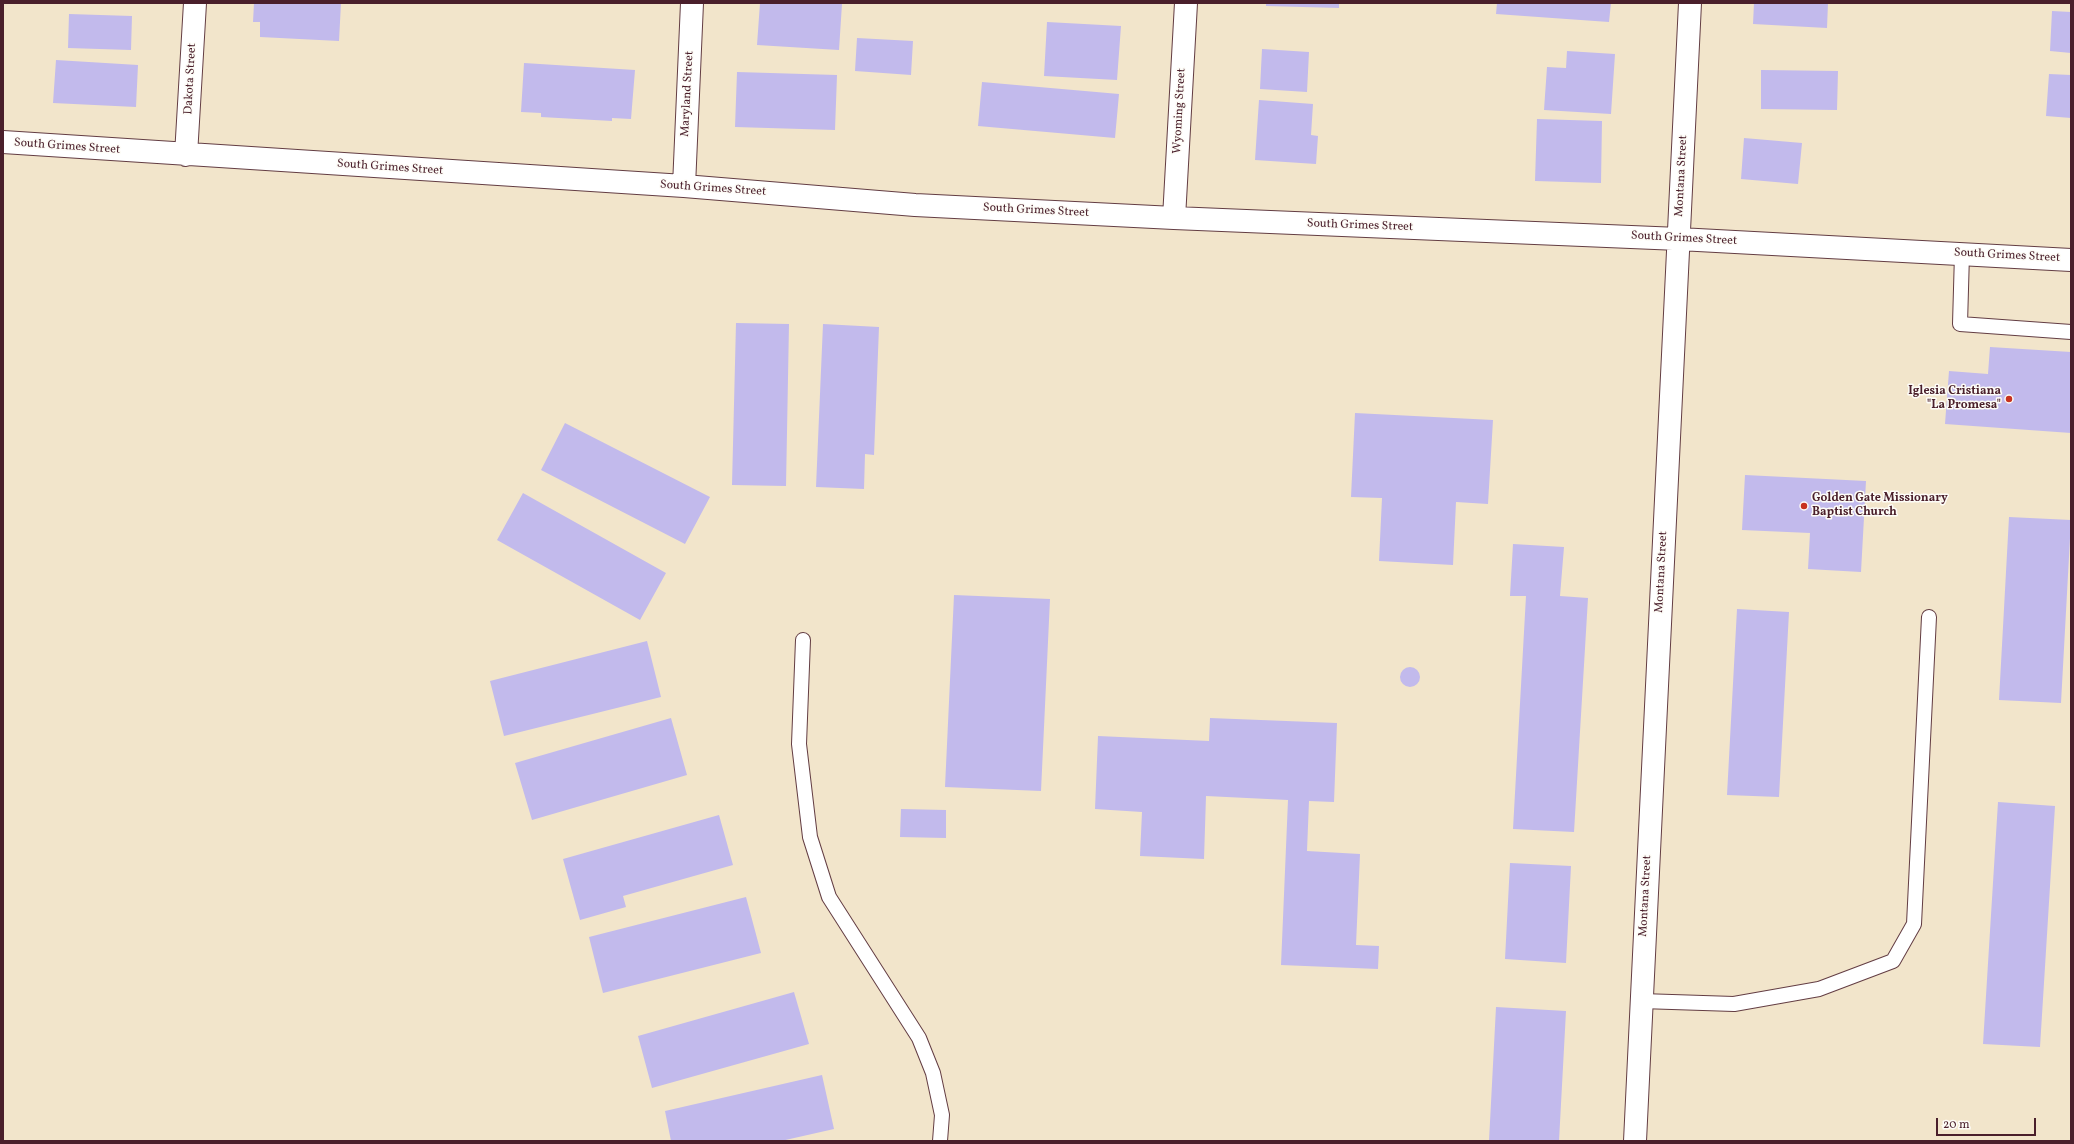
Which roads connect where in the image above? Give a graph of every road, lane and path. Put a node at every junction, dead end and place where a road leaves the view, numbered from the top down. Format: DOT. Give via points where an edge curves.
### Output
graph roads {
  1 [pos="195,3"];
  2 [pos="692,3"];
  3 [pos="1186,3"];
  4 [pos="1690,3"];
  5 [pos="3,142"];
  6 [pos="186,155"];
  7 [pos="684,186"];
  8 [pos="1174,218"];
  9 [pos="1679,238"];
  10 [pos="1962,254"];
  11 [pos="2071,260"];
  12 [pos="2071,332"];
  13 [pos="1929,617"];
  14 [pos="803,640"];
  15 [pos="1641,1001"];
  16 [pos="940,1141"];
  17 [pos="1635,1141"];
  1 -- 6 [label="street, Dakota Street"];
  2 -- 7 [label="street, Maryland Street"];
  3 -- 8 [label="street, Wyoming Street"];
  4 -- 9 [label="street, Montana Street"];
  5 -- 6 [label="street, South Grimes Street"];
  6 -- 7 [label="street, South Grimes Street"];
  7 -- 8 [label="street, South Grimes Street" via="915,205"];
  8 -- 9 [label="street, South Grimes Street"];
  9 -- 10 [label="street, South Grimes Street"];
  9 -- 15 [label="street, Montana Street"];
  10 -- 11 [label="street, South Grimes Street"];
  10 -- 12 [label="lane" via="1960,324"];
  13 -- 15 [label="lane" via="1914,924 1893,961 1819,989 1734,1004"];
  14 -- 16 [label="lane" via="799,744 810,837 829,897 919,1038 933,1073 942,1115"];
  15 -- 17 [label="street, Montana Street"];
}
